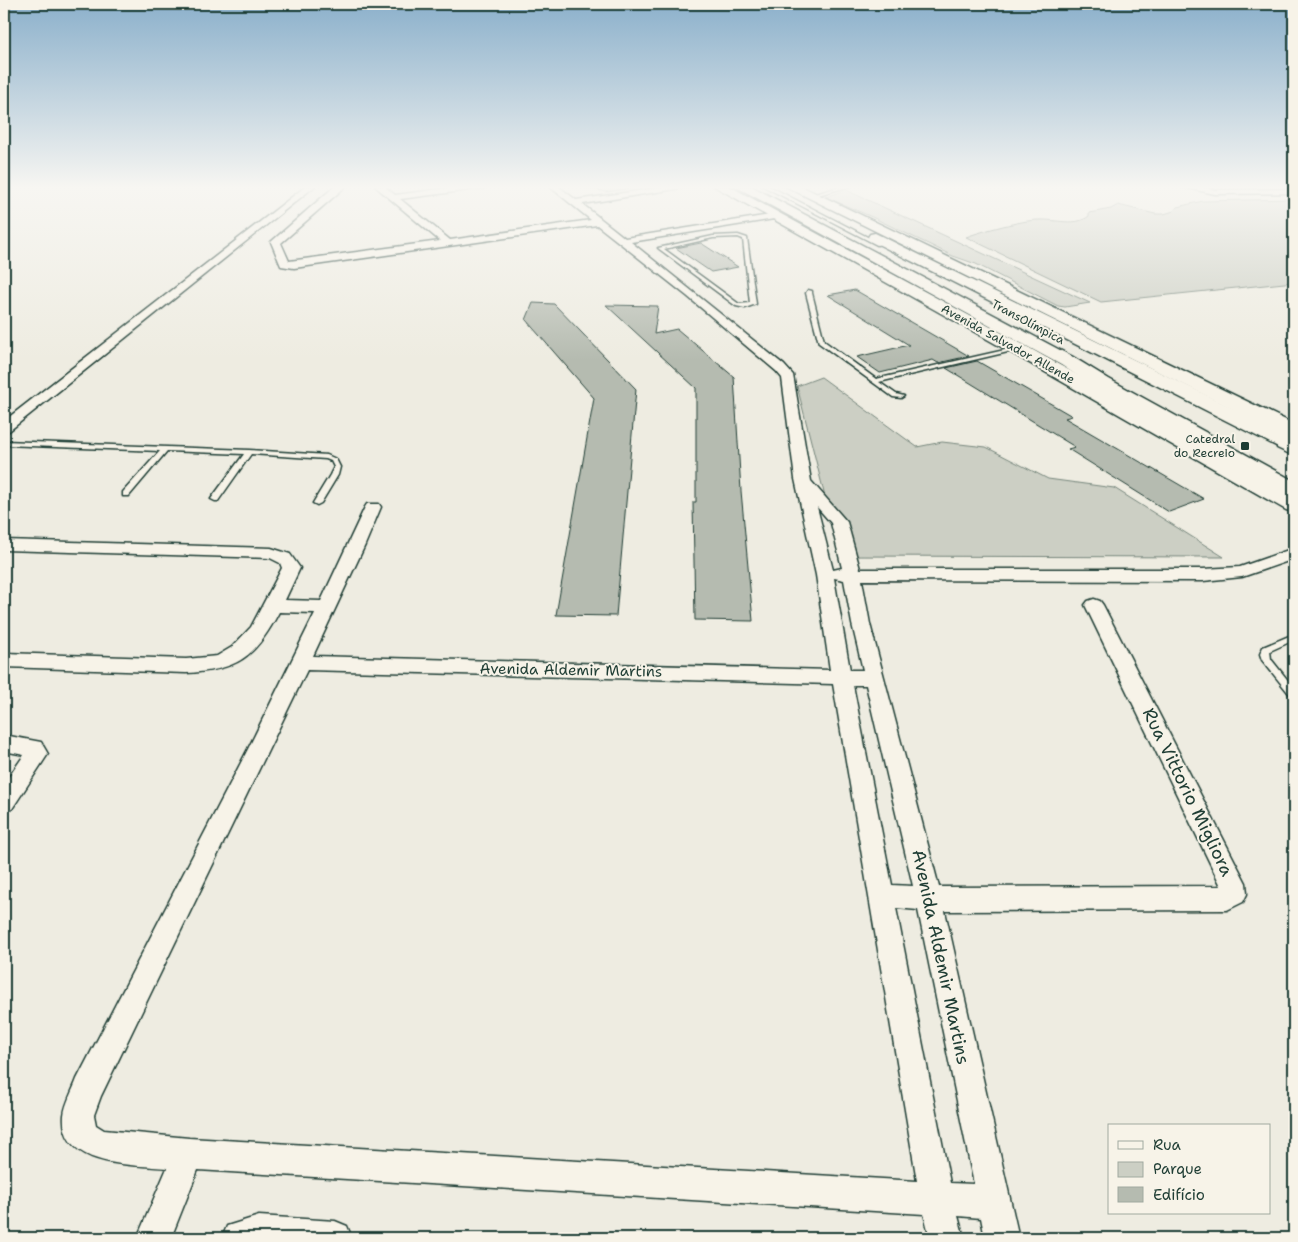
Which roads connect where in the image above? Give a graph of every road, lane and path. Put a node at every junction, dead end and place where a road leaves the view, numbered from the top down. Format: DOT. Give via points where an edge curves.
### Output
graph roads {
  1 [pos="237,244"];
  2 [pos="277,244"];
  3 [pos="441,244"];
  4 [pos="627,244"];
  5 [pos="679,244"];
  6 [pos="746,244"];
  7 [pos="825,244"];
  8 [pos="851,244"];
  9 [pos="856,244"];
  10 [pos="885,244"];
  11 [pos="888,244"];
  12 [pos="902,244"];
  13 [pos="907,244"];
  14 [pos="810,291"];
  15 [pos="998,300"];
  16 [pos="1018,349"];
  17 [pos="1104,350"];
  18 [pos="1073,361"];
  19 [pos="875,381"];
  20 [pos="902,396"];
  21 [pos="1216,415"];
  22 [pos="4,428"];
  23 [pos="1294,432"];
  24 [pos="4,444"];
  25 [pos="1286,446"];
  26 [pos="165,449"];
  27 [pos="249,452"];
  28 [pos="1294,454"];
  29 [pos="803,479"];
  30 [pos="1294,482"];
  31 [pos="1294,490"];
  32 [pos="126,494"];
  33 [pos="215,498"];
  34 [pos="317,503"];
  35 [pos="1294,505"];
  36 [pos="373,507"];
  37 [pos="4,545"];
  38 [pos="1294,553"];
  39 [pos="852,572"];
  40 [pos="825,575"];
  41 [pos="273,606"];
  42 [pos="1094,606"];
  43 [pos="327,608"];
  44 [pos="1294,637"];
  45 [pos="4,660"];
  46 [pos="300,663"];
  47 [pos="843,677"];
  48 [pos="874,678"];
  49 [pos="1294,694"];
  50 [pos="4,743"];
  51 [pos="4,802"];
  52 [pos="883,896"];
  53 [pos="929,898"];
  54 [pos="189,1154"];
  55 [pos="936,1198"];
  56 [pos="994,1202"];
  57 [pos="154,1238"];
  58 [pos="239,1238"];
  59 [pos="336,1238"];
  60 [pos="947,1238"];
  61 [pos="1002,1238"];
  1 -- 22 [label="street"];
  2 -- 3 [label="street" via="285,264 294,265"];
  4 -- 29 [label="street" via="785,372"];
  5 -- 6 [label="lane" via="660,248 738,305 752,305"];
  7 -- 16 [label="main road, Avenida Salvador Allende"];
  8 -- 18 [label="main road, Avenida Salvador Allende"];
  9 -- 18 [label="lane, TransOlímpica"];
  10 -- 17 [label="lane, TransOlímpica"];
  11 -- 15 [label="main road"];
  12 -- 15 [label="main road" via="988,291"];
  13 -- 17 [label="main road"];
  14 -- 19 [label="lane" via="821,342"];
  15 -- 17 [label="main road"];
  16 -- 18 [label="main road"];
  16 -- 19 [label="lane"];
  16 -- 35 [label="main road, Avenida Salvador Allende"];
  17 -- 18 [label="main road" via="1094,360"];
  17 -- 21 [label="lane, TransOlímpica"];
  17 -- 23 [label="main road"];
  17 -- 25 [label="main road"];
  18 -- 30 [label="lane, TransOlímpica"];
  18 -- 31 [label="main road, Avenida Salvador Allende" via="1109,387"];
  19 -- 20 [label="lane" via="895,396"];
  24 -- 26 [label="lane"];
  25 -- 28 [label="lane"];
  26 -- 27 [label="lane"];
  26 -- 32 [label="lane"];
  27 -- 33 [label="lane"];
  27 -- 34 [label="lane" via="320,456 334,460 337,466 334,475"];
  29 -- 39 [label="street, Avenida Aldemir Martins" via="839,522"];
  29 -- 40 [label="street"];
  36 -- 43 [label="street"];
  37 -- 41 [label="street" via="271,553 282,556 290,562 291,568"];
  38 -- 39 [label="street" via="1242,572 1203,575"];
  39 -- 40 [label="street"];
  39 -- 48 [label="street, Avenida Aldemir Martins"];
  40 -- 47 [label="street"];
  41 -- 43 [label="street"];
  41 -- 45 [label="street" via="242,650 228,659 210,664"];
  42 -- 53 [label="street, Rua Vittorio Migliora" via="1233,883 1234,894 1227,898"];
  43 -- 46 [label="street"];
  44 -- 49 [label="lane" via="1266,649 1265,654"];
  46 -- 47 [label="street, Avenida Aldemir Martins"];
  46 -- 54 [label="street" via="88,1090 79,1115 82,1134 99,1145"];
  47 -- 48 [label="street, Avenida Aldemir Martins"];
  47 -- 52 [label="street"];
  48 -- 53 [label="street, Avenida Aldemir Martins"];
  50 -- 51 [label="street" via="33,748 37,754"];
  52 -- 53 [label="street"];
  52 -- 55 [label="street"];
  53 -- 56 [label="street, Avenida Aldemir Martins"];
  54 -- 55 [label="street"];
  54 -- 57 [label="street"];
  55 -- 56 [label="street"];
  55 -- 60 [label="street"];
  56 -- 61 [label="street, Avenida Aldemir Martins"];
  58 -- 59 [label="street" via="260,1234"];
}
